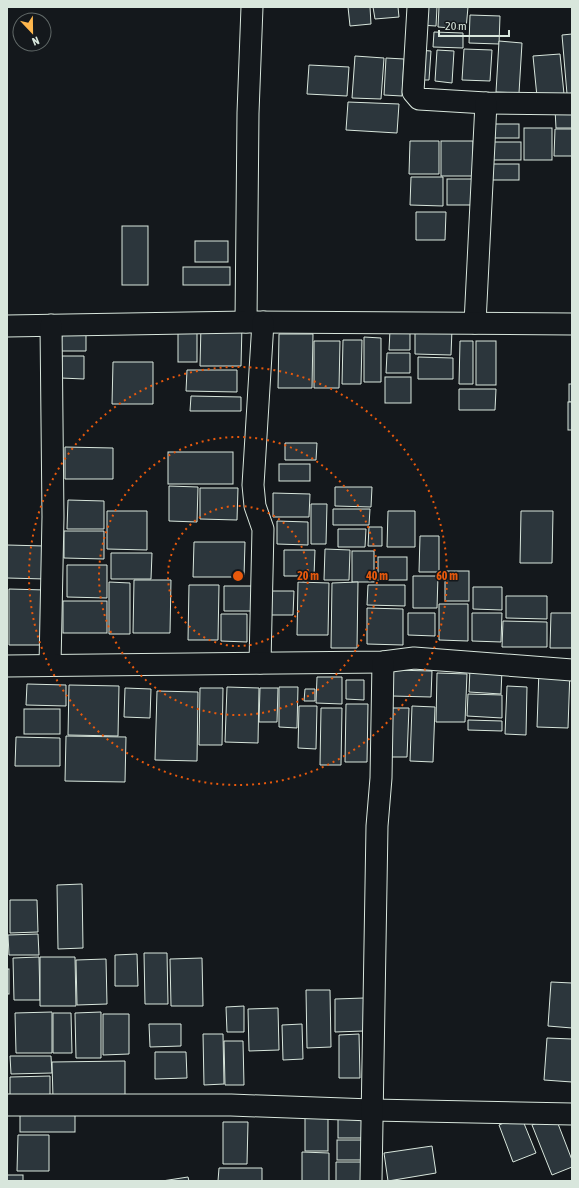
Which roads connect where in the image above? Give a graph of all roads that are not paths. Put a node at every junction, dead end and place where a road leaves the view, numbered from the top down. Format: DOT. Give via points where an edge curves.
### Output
graph roads {
  1 [pos="252,7"];
  2 [pos="418,7"];
  3 [pos="486,103"];
  4 [pos="572,104"];
  5 [pos="254,322"];
  6 [pos="475,323"];
  7 [pos="572,324"];
  8 [pos="51,325"];
  9 [pos="7,326"];
  10 [pos="383,662"];
  11 [pos="260,663"];
  12 [pos="50,665"];
  13 [pos="7,666"];
  14 [pos="572,670"];
  15 [pos="7,1105"];
  16 [pos="372,1110"];
  17 [pos="572,1114"];
  18 [pos="371,1181"];
  1 -- 5 [label="street" via="248,113"];
  2 -- 3 [label="street" via="413,92 419,99"];
  3 -- 4 [label="street"];
  3 -- 6 [label="street"];
  5 -- 6 [label="street"];
  5 -- 8 [label="street"];
  5 -- 11 [label="street" via="253,485 255,506 263,529"];
  6 -- 7 [label="street"];
  8 -- 9 [label="street"];
  8 -- 12 [label="street" via="54,517"];
  10 -- 11 [label="street"];
  10 -- 14 [label="street" via="414,658"];
  10 -- 16 [label="street"];
  11 -- 12 [label="street"];
  12 -- 13 [label="street"];
  15 -- 16 [label="street" via="231,1104"];
  16 -- 17 [label="street"];
  16 -- 18 [label="street"];
}
